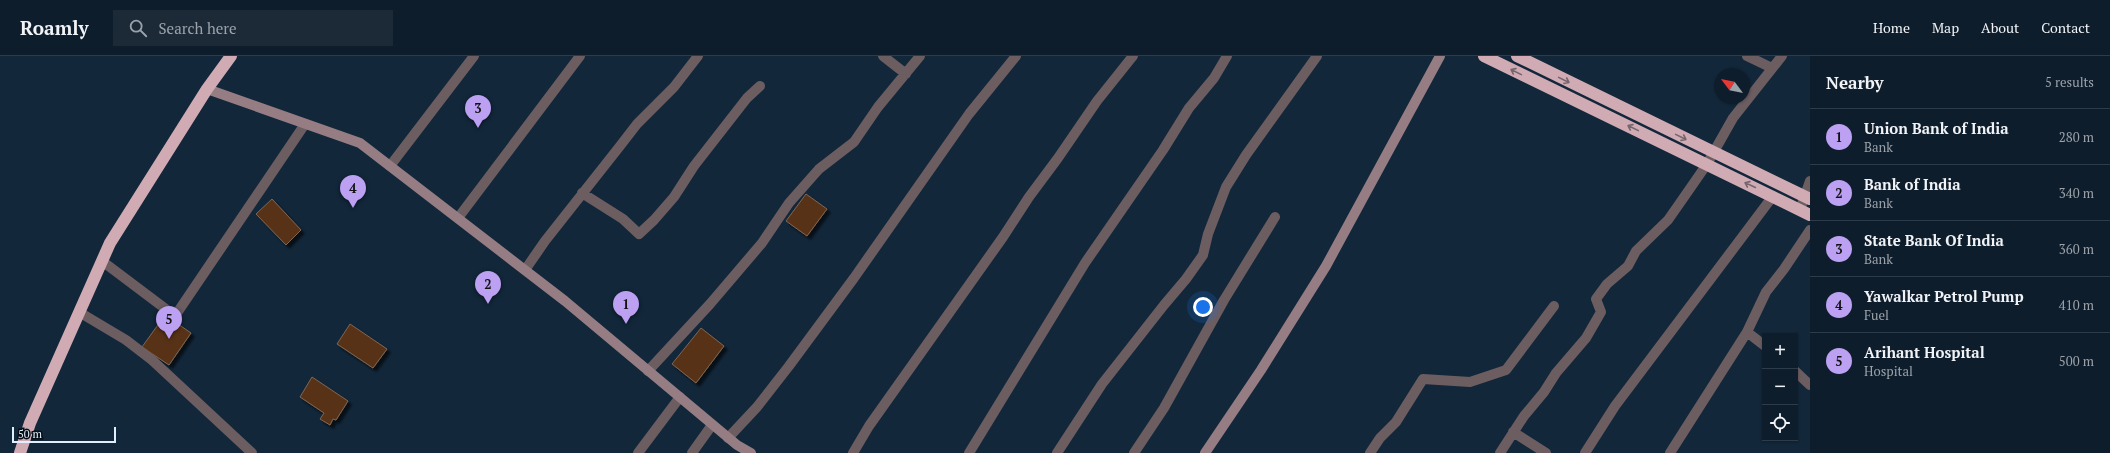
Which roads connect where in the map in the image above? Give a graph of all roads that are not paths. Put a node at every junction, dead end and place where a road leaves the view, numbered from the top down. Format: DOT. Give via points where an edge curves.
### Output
graph roads {
  1 [pos="231,56"];
  2 [pos="474,56"];
  3 [pos="580,56"];
  4 [pos="698,56"];
  5 [pos="883,56"];
  6 [pos="920,56"];
  7 [pos="1016,56"];
  8 [pos="1133,56"];
  9 [pos="1227,56"];
  10 [pos="1317,56"];
  11 [pos="1440,56"];
  12 [pos="1484,56"];
  13 [pos="1517,56"];
  14 [pos="1747,56"];
  15 [pos="1782,56"];
  16 [pos="1772,68"];
  17 [pos="906,74"];
  18 [pos="760,86"];
  19 [pos="207,90"];
  20 [pos="305,124"];
  21 [pos="1713,152"];
  22 [pos="1707,164"];
  23 [pos="390,166"];
  24 [pos="1810,181"];
  25 [pos="582,193"];
  26 [pos="1773,196"];
  27 [pos="1808,198"];
  28 [pos="1805,212"];
  29 [pos="1275,217"];
  30 [pos="458,218"];
  31 [pos="1810,230"];
  32 [pos="102,261"];
  33 [pos="525,270"];
  34 [pos="1554,306"];
  35 [pos="79,312"];
  36 [pos="1747,332"];
  37 [pos="1762,344"];
  38 [pos="648,371"];
  39 [pos="1798,374"];
  40 [pos="1810,385"];
  41 [pos="680,397"];
  42 [pos="712,425"];
  43 [pos="1514,432"];
  44 [pos="728,438"];
  45 [pos="20,453"];
  46 [pos="252,453"];
  47 [pos="638,453"];
  48 [pos="692,453"];
  49 [pos="751,453"];
  50 [pos="853,453"];
  51 [pos="969,453"];
  52 [pos="1057,453"];
  53 [pos="1134,453"];
  54 [pos="1205,453"];
  55 [pos="1370,453"];
  56 [pos="1500,453"];
  57 [pos="1546,453"];
  58 [pos="1585,453"];
  59 [pos="1670,453"];
  1 -- 19 [label="highway"];
  2 -- 23 [label="street"];
  3 -- 30 [label="street"];
  4 -- 25 [label="street" via="674,87 637,124"];
  5 -- 17 [label="street"];
  6 -- 17 [label="street"];
  7 -- 44 [label="street" via="969,114 780,378"];
  8 -- 50 [label="street" via="1097,101 1029,197"];
  9 -- 51 [label="street" via="1085,262"];
  10 -- 52 [label="street" via="1226,187 1203,255 1102,384"];
  11 -- 54 [label="street" via="1326,266"];
  22 -- 12 [label="highway, one-way"];
  13 -- 21 [label="highway, one-way"];
  14 -- 16 [label="street"];
  15 -- 16 [label="street"];
  16 -- 21 [label="street" via="1733,118"];
  17 -- 38 [label="street" via="878,107 854,142 819,169 789,203 762,243"];
  18 -- 25 [label="street" via="747,98 694,166 674,197 639,234 623,219"];
  19 -- 20 [label="street"];
  19 -- 32 [label="highway" via="110,243"];
  20 -- 23 [label="street" via="360,143"];
  20 -- 32 [label="street" via="175,316"];
  21 -- 22 [label="street"];
  21 -- 27 [label="highway"];
  26 -- 22 [label="highway, one-way"];
  22 -- 43 [label="street" via="1668,220 1649,236 1636,251 1628,266 1603,289 1596,300 1600,312 1586,338 1556,373"];
  23 -- 30 [label="street"];
  24 -- 27 [label="street"];
  25 -- 33 [label="street"];
  26 -- 28 [label="highway"];
  26 -- 58 [label="street" via="1614,406"];
  27 -- 28 [label="street"];
  29 -- 53 [label="street" via="1224,300 1164,408"];
  30 -- 33 [label="street"];
  31 -- 36 [label="street" via="1766,292"];
  32 -- 35 [label="highway"];
  33 -- 38 [label="street"];
  34 -- 55 [label="street" via="1506,370 1470,382 1423,379 1396,422"];
  35 -- 45 [label="highway" via="30,423"];
  35 -- 46 [label="street" via="121,336 152,360"];
  36 -- 37 [label="street"];
  36 -- 59 [label="street"];
  38 -- 41 [label="street"];
  39 -- 40 [label="street"];
  41 -- 42 [label="street"];
  41 -- 47 [label="street"];
  42 -- 44 [label="street"];
  42 -- 48 [label="street"];
  43 -- 56 [label="street"];
  43 -- 57 [label="street"];
  44 -- 49 [label="street"];
}
